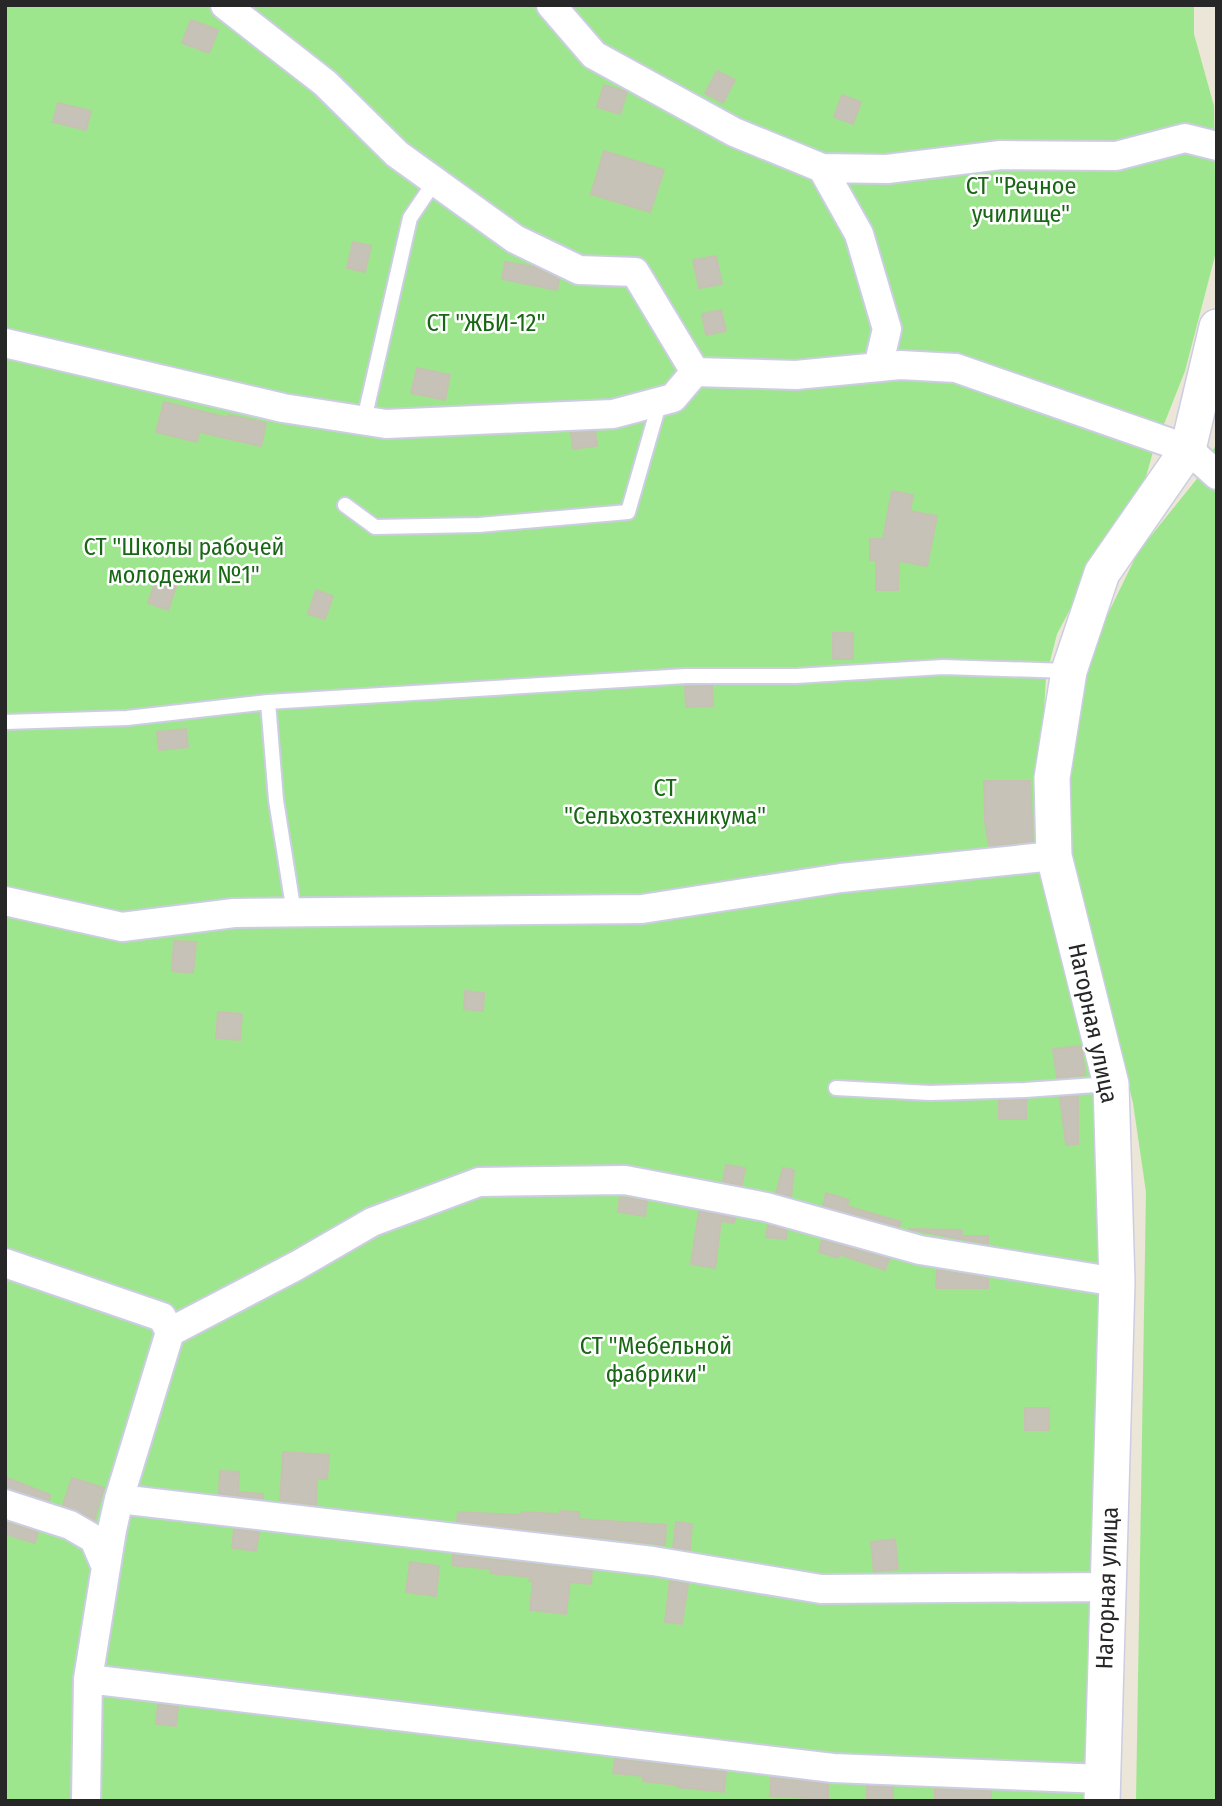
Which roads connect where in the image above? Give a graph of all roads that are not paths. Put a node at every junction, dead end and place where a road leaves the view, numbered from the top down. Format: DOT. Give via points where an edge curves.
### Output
graph roads {
  1 [pos="225,5"];
  2 [pos="551,5"];
  3 [pos="1217,146"];
  4 [pos="822,168"];
  5 [pos="435,181"];
  6 [pos="1217,327"];
  7 [pos="5,342"];
  8 [pos="878,368"];
  9 [pos="695,372"];
  10 [pos="660,401"];
  11 [pos="364,420"];
  12 [pos="1188,449"];
  13 [pos="1217,475"];
  14 [pos="345,505"];
  15 [pos="1069,671"];
  16 [pos="268,702"];
  17 [pos="5,722"];
  18 [pos="1054,856"];
  19 [pos="5,901"];
  20 [pos="294,913"];
  21 [pos="1111,1084"];
  22 [pos="836,1088"];
  23 [pos="5,1263"];
  24 [pos="1117,1282"];
  25 [pos="170,1332"];
  26 [pos="119,1499"];
  27 [pos="5,1504"];
  28 [pos="106,1567"];
  29 [pos="1107,1587"];
  30 [pos="88,1678"];
  31 [pos="1102,1790"];
  32 [pos="86,1801"];
  1 -- 5 [label="street" via="325,83 397,154"];
  2 -- 4 [label="street" via="594,55 734,132"];
  3 -- 4 [label="street" via="1185,138 1116,156 1001,155 887,169"];
  4 -- 8 [label="street" via="859,234 887,329"];
  5 -- 9 [label="street" via="515,239 579,270 635,272"];
  5 -- 11 [label="lane" via="410,218"];
  6 -- 12 [label="street, Нагорная улица"];
  7 -- 11 [label="street" via="282,408"];
  8 -- 9 [label="street" via="796,375"];
  8 -- 12 [label="street" via="956,369"];
  9 -- 10 [label="street" via="673,398"];
  10 -- 11 [label="street" via="613,414 386,424"];
  10 -- 14 [label="lane" via="628,512 479,525 375,527"];
  12 -- 13 [label="street"];
  12 -- 15 [label="street, Нагорная улица" via="1102,573"];
  15 -- 16 [label="lane" via="943,667 796,676 686,676"];
  15 -- 18 [label="street, Нагорная улица" via="1052,778"];
  16 -- 17 [label="lane" via="127,718"];
  16 -- 20 [label="lane" via="276,800"];
  18 -- 20 [label="street" via="841,878 642,909"];
  18 -- 21 [label="street, Нагорная улица"];
  19 -- 20 [label="street" via="122,927 234,913"];
  21 -- 22 [label="lane" via="929,1093"];
  21 -- 24 [label="street, Нагорная улица"];
  23 -- 25 [label="street" via="162,1317"];
  24 -- 25 [label="street" via="920,1250 766,1207 625,1180 480,1182 372,1222"];
  24 -- 29 [label="street, Нагорная улица"];
  25 -- 26 [label="street"];
  26 -- 28 [label="street"];
  26 -- 29 [label="street" via="653,1561 821,1589"];
  27 -- 28 [label="street" via="70,1525 94,1539"];
  28 -- 30 [label="street"];
  29 -- 31 [label="street, Нагорная улица"];
  30 -- 31 [label="street" via="833,1768"];
  30 -- 32 [label="street"];
}
